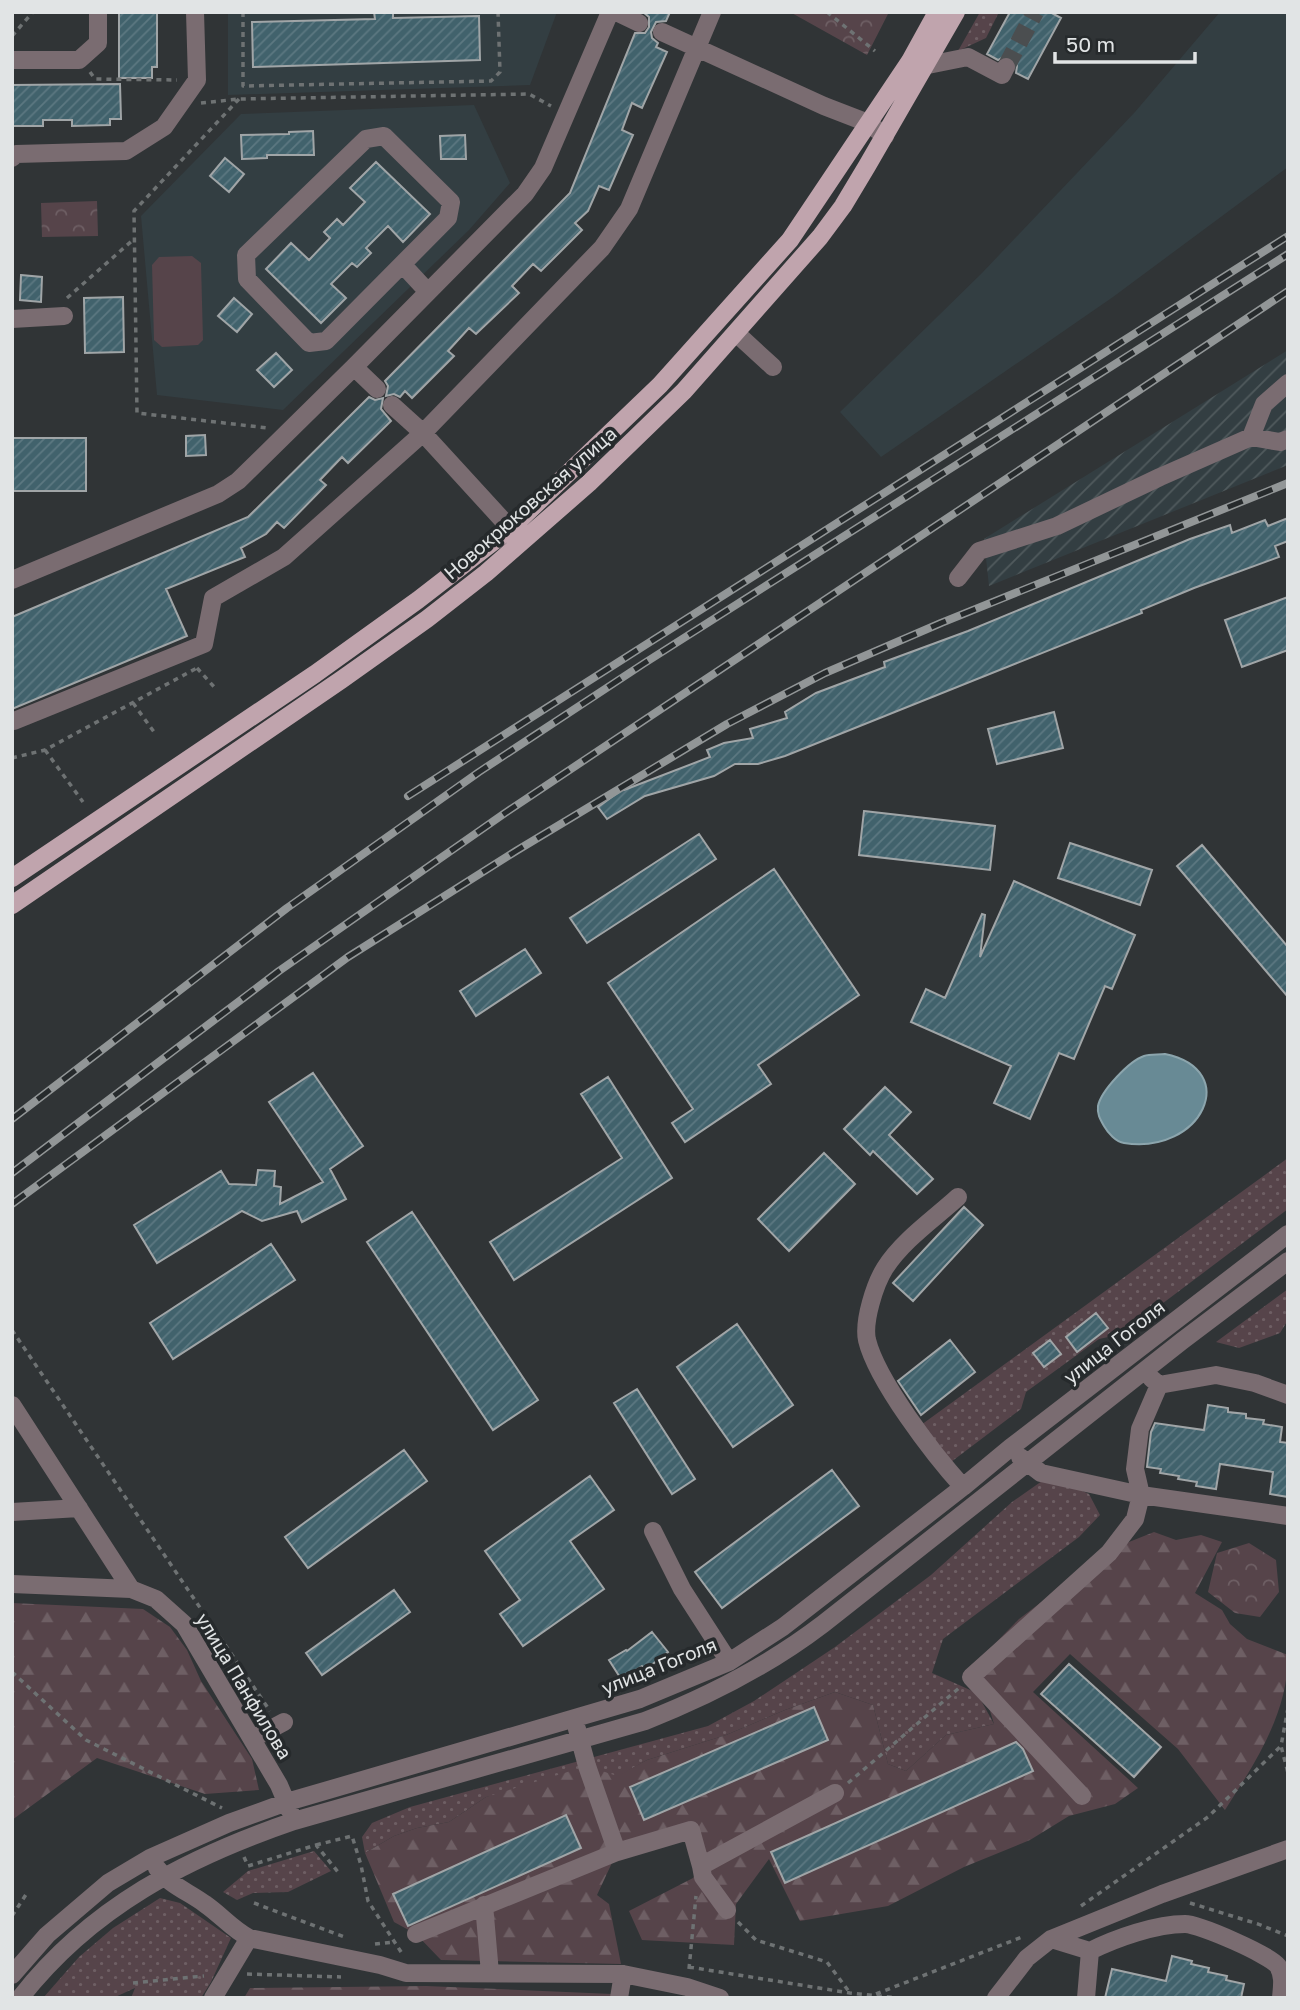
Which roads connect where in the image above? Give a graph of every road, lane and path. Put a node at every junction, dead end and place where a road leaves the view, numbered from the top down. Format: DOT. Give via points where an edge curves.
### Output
graph roads {
  1 [pos="33,12"];
  2 [pos="98,12"];
  3 [pos="195,12"];
  4 [pos="243,12"];
  5 [pos="498,12"];
  6 [pos="610,12"];
  7 [pos="616,12"];
  8 [pos="712,12"];
  9 [pos="827,12"];
  10 [pos="937,12"];
  11 [pos="956,12"];
  12 [pos="639,23"];
  13 [pos="662,32"];
  14 [pos="12,36"];
  15 [pos="698,49"];
  16 [pos="875,51"];
  17 [pos="12,60"];
  18 [pos="79,60"];
  19 [pos="928,65"];
  20 [pos="1006,67"];
  21 [pos="197,80"];
  22 [pos="239,99"];
  23 [pos="180,104"];
  24 [pos="565,113"];
  25 [pos="868,123"];
  26 [pos="885,136"];
  27 [pos="12,158"];
  28 [pos="134,239"];
  29 [pos="403,265"];
  30 [pos="428,292"];
  31 [pos="64,316"];
  32 [pos="44,318"];
  33 [pos="12,319"];
  34 [pos="736,332"];
  35 [pos="354,367"];
  36 [pos="773,367"];
  37 [pos="1288,383"];
  38 [pos="377,389"];
  39 [pos="392,405"];
  40 [pos="289,431"];
  41 [pos="423,433"];
  42 [pos="1251,437"];
  43 [pos="1288,439"];
  44 [pos="517,535"];
  45 [pos="958,578"];
  46 [pos="12,580"];
  47 [pos="204,644"];
  48 [pos="197,668"];
  49 [pos="216,690"];
  50 [pos="133,703"];
  51 [pos="14,721"];
  52 [pos="154,732"];
  53 [pos="45,750"];
  54 [pos="12,758"];
  55 [pos="83,802"];
  56 [pos="12,878"];
  57 [pos="12,905"];
  58 [pos="958,1197"];
  59 [pos="1288,1234"];
  60 [pos="1288,1261"];
  61 [pos="12,1330"];
  62 [pos="1131,1354"];
  63 [pos="1144,1370"];
  64 [pos="1159,1385"];
  65 [pos="1288,1395"];
  66 [pos="12,1405"];
  67 [pos="1010,1448"];
  68 [pos="1028,1463"];
  69 [pos="963,1487"];
  70 [pos="1141,1495"];
  71 [pos="79,1508"];
  72 [pos="12,1512"];
  73 [pos="1288,1516"];
  74 [pos="653,1531"];
  75 [pos="12,1584"];
  76 [pos="131,1589"];
  77 [pos="729,1662"];
  78 [pos="12,1672"];
  79 [pos="971,1677"];
  80 [pos="1288,1708"];
  81 [pos="575,1720"];
  82 [pos="281,1723"];
  83 [pos="252,1739"];
  84 [pos="580,1739"];
  85 [pos="1281,1746"];
  86 [pos="1288,1773"];
  87 [pos="835,1793"];
  88 [pos="1082,1796"];
  89 [pos="287,1802"];
  90 [pos="221,1807"];
  91 [pos="293,1821"];
  92 [pos="316,1845"];
  93 [pos="1288,1849"];
  94 [pos="617,1852"];
  95 [pos="150,1858"];
  96 [pos="248,1866"];
  97 [pos="701,1867"];
  98 [pos="338,1872"];
  99 [pos="162,1876"];
  100 [pos="27,1893"];
  101 [pos="1162,1895"];
  102 [pos="254,1903"];
  103 [pos="484,1905"];
  104 [pos="1078,1908"];
  105 [pos="726,1910"];
  106 [pos="12,1916"];
  107 [pos="1033,1933"];
  108 [pos="416,1934"];
  109 [pos="1288,1936"];
  110 [pos="248,1938"];
  111 [pos="1051,1939"];
  112 [pos="354,1941"];
  113 [pos="394,1942"];
  114 [pos="365,1945"];
  115 [pos="1090,1951"];
  116 [pos="689,1967"];
  117 [pos="406,1973"];
  118 [pos="490,1973"];
  119 [pos="229,1974"];
  120 [pos="12,1975"];
  121 [pos="623,1975"];
  122 [pos="133,1983"];
  123 [pos="687,1987"];
  124 [pos="850,1993"];
  125 [pos="876,1994"];
  126 [pos="20,1998"];
  127 [pos="213,1998"];
  128 [pos="619,1998"];
  129 [pos="720,1998"];
  130 [pos="900,1998"];
  131 [pos="996,1998"];
  132 [pos="1086,1998"];
  133 [pos="1281,1998"];
  1 -- 14 [label="path"];
  2 -- 18 [label="street" via="98,43"];
  3 -- 21 [label="street"];
  4 -- 5 [label="path" via="243,86 491,81 500,72"];
  6 -- 24 [label="street"];
  7 -- 12 [label="street"];
  8 -- 15 [label="street"];
  9 -- 16 [label="path"];
  10 -- 25 [label="main road, Новокрюковская улица"];
  11 -- 19 [label="main road, Новокрюковская улица"];
  13 -- 15 [label="street"];
  15 -- 25 [label="street"];
  15 -- 41 [label="street" via="629,209 602,248"];
  17 -- 18 [label="street"];
  18 -- 21 [label="path" via="95,79"];
  19 -- 20 [label="street" via="968,57 1002,75"];
  19 -- 26 [label="main road, Новокрюковская улица"];
  21 -- 23 [label="street"];
  22 -- 23 [label="path"];
  22 -- 24 [label="path" via="528,94"];
  22 -- 28 [label="path" via="134,211"];
  23 -- 27 [label="street" via="164,127 126,151 16,154"];
  24 -- 30 [label="street" via="543,168 524,194"];
  25 -- 26 [label="street"];
  25 -- 44 [label="main road, Новокрюковская улица" via="814,207 770,264"];
  26 -- 34 [label="main road, Новокрюковская улица" via="820,237"];
  28 -- 32 [label="path"];
  28 -- 40 [label="path" via="137,413"];
  29 -- 29 [label="street" via="326,341 309,343 247,279 246,255 366,139 384,136 451,202 448,218"];
  29 -- 30 [label="street"];
  30 -- 35 [label="street"];
  31 -- 32 [label="street"];
  32 -- 33 [label="street"];
  34 -- 36 [label="street"];
  34 -- 44 [label="main road, Новокрюковская улица" via="643,432"];
  35 -- 38 [label="street"];
  35 -- 40 [label="street"];
  37 -- 42 [label="street" via="1264,404"];
  39 -- 41 [label="street"];
  40 -- 46 [label="street" via="238,481 218,494"];
  41 -- 44 [label="street"];
  41 -- 47 [label="street" via="284,557 213,598"];
  42 -- 43 [label="street"];
  42 -- 45 [label="street" via="1057,526 979,551"];
  44 -- 56 [label="main road, Новокрюковская улица"];
  44 -- 57 [label="main road, Новокрюковская улица" via="427,619"];
  47 -- 48 [label="path"];
  47 -- 51 [label="street"];
  48 -- 49 [label="path"];
  48 -- 50 [label="path"];
  50 -- 52 [label="path"];
  50 -- 53 [label="path"];
  53 -- 54 [label="path"];
  53 -- 55 [label="path"];
  58 -- 69 [label="street" via="884,1269 870,1303 866,1337 878,1372"];
  59 -- 62 [label="street, улица Гоголя"];
  60 -- 63 [label="street"];
  61 -- 82 [label="path"];
  62 -- 63 [label="street"];
  62 -- 67 [label="street, улица Гоголя"];
  63 -- 64 [label="street"];
  63 -- 68 [label="street"];
  64 -- 65 [label="street" via="1216,1375"];
  64 -- 70 [label="street" via="1139,1429 1135,1469"];
  66 -- 71 [label="street"];
  67 -- 68 [label="street"];
  67 -- 69 [label="street, улица Гоголя"];
  68 -- 70 [label="street" via="1041,1473"];
  68 -- 84 [label="street" via="793,1646 739,1680 645,1721"];
  69 -- 77 [label="street, улица Гоголя" via="783,1628"];
  70 -- 73 [label="street"];
  70 -- 79 [label="street" via="1135,1519 1109,1553"];
  71 -- 72 [label="street"];
  71 -- 76 [label="street"];
  74 -- 77 [label="street" via="682,1589"];
  75 -- 76 [label="street, улица Панфилова"];
  76 -- 83 [label="street, улица Панфилова" via="156,1599 184,1624"];
  77 -- 81 [label="street, улица Гоголя"];
  78 -- 90 [label="path" via="86,1740"];
  79 -- 87 [label="path"];
  79 -- 88 [label="street"];
  80 -- 85 [label="path"];
  81 -- 84 [label="street"];
  81 -- 89 [label="street, улица Гоголя"];
  82 -- 83 [label="street"];
  83 -- 89 [label="street, улица Панфилова"];
  84 -- 91 [label="street"];
  84 -- 94 [label="street"];
  85 -- 86 [label="path"];
  85 -- 104 [label="path" via="1208,1817"];
  87 -- 97 [label="street"];
  89 -- 91 [label="street, улица Панфилова"];
  89 -- 95 [label="street, улица Гоголя"];
  91 -- 99 [label="street"];
  92 -- 96 [label="path"];
  92 -- 98 [label="path"];
  92 -- 113 [label="path" via="352,1836 368,1901"];
  93 -- 101 [label="street"];
  94 -- 97 [label="street" via="691,1830"];
  94 -- 103 [label="street"];
  95 -- 99 [label="street"];
  95 -- 120 [label="street, улица Гоголя" via="108,1883 47,1935"];
  97 -- 105 [label="street"];
  97 -- 116 [label="path"];
  99 -- 110 [label="street"];
  99 -- 126 [label="street" via="85,1929"];
  100 -- 106 [label="path"];
  101 -- 109 [label="path"];
  101 -- 111 [label="street"];
  102 -- 112 [label="path"];
  103 -- 108 [label="street"];
  103 -- 118 [label="street"];
  105 -- 124 [label="path" via="756,1940 827,1962"];
  107 -- 125 [label="path"];
  110 -- 117 [label="street"];
  110 -- 119 [label="street"];
  111 -- 115 [label="street"];
  111 -- 131 [label="street" via="1027,1958"];
  113 -- 114 [label="path"];
  113 -- 117 [label="path" via="402,1952"];
  115 -- 132 [label="street"];
  115 -- 133 [label="street" via="1120,1938 1186,1923 1230,1939 1276,1964 1283,1979"];
  116 -- 123 [label="path"];
  116 -- 124 [label="path"];
  117 -- 118 [label="street"];
  118 -- 121 [label="street"];
  119 -- 122 [label="path"];
  119 -- 127 [label="street"];
  121 -- 123 [label="street"];
  121 -- 128 [label="street"];
  123 -- 129 [label="street"];
  124 -- 125 [label="path"];
  125 -- 130 [label="path"];
}
